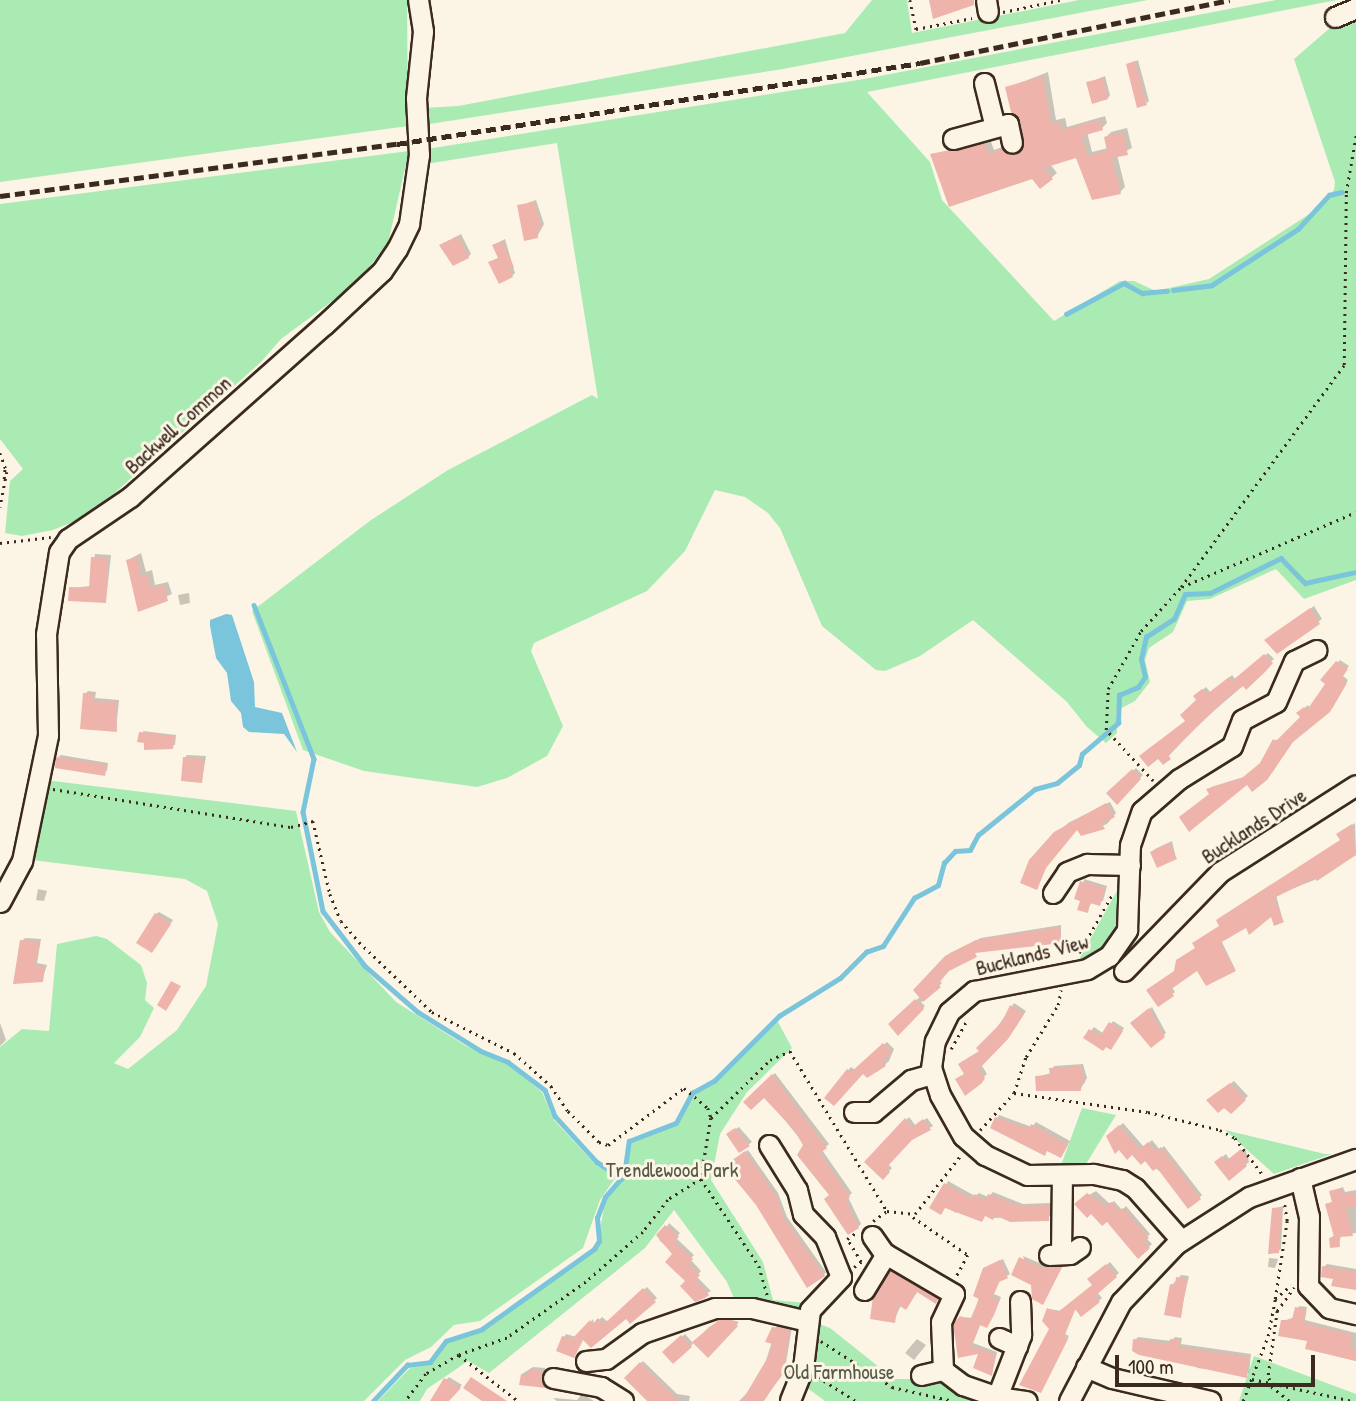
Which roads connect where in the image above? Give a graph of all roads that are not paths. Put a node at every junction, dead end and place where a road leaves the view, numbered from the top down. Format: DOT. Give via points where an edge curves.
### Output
graph roads {
  1 [pos="418,0"];
  2 [pos="1356,8"];
  3 [pos="1335,18"];
  4 [pos="984,83"];
  5 [pos="995,127"];
  6 [pos="953,139"];
  7 [pos="1013,142"];
  8 [pos="1317,650"];
  9 [pos="1356,785"];
  10 [pos="1130,868"];
  11 [pos="1053,893"];
  12 [pos="0,902"];
  13 [pos="1124,971"];
  14 [pos="932,1074"];
  15 [pos="854,1112"];
  16 [pos="769,1145"];
  17 [pos="1356,1159"];
  18 [pos="1062,1176"];
  19 [pos="1300,1178"];
  20 [pos="872,1237"];
  21 [pos="1181,1240"];
  22 [pos="1080,1247"];
  23 [pos="886,1254"];
  24 [pos="864,1290"];
  25 [pos="1020,1301"];
  26 [pos="1356,1314"];
  27 [pos="807,1326"];
  28 [pos="586,1361"];
  29 [pos="1086,1367"];
  30 [pos="943,1370"];
  31 [pos="921,1374"];
  32 [pos="561,1385"];
  33 [pos="997,1397"];
  34 [pos="623,1401"];
  35 [pos="790,1401"];
  36 [pos="1027,1401"];
  37 [pos="1069,1401"];
  38 [pos="1210,1401"];
  1 -- 12 [label="street, Backwell Common" via="423,31 416,98 419,155 409,224 397,249 343,307 130,497 60,538 46,634 48,735 22,862"];
  2 -- 3 [label="street"];
  4 -- 5 [label="street"];
  5 -- 6 [label="street"];
  5 -- 7 [label="street" via="1008,124"];
  8 -- 10 [label="street, Bucklands View" via="1294,662 1276,702 1242,720 1232,746 1162,791 1136,822"];
  9 -- 13 [label="street, Bucklands Drive" via="1220,872"];
  10 -- 11 [label="street" via="1077,868 1060,879"];
  10 -- 14 [label="street, Bucklands View" via="1124,937 1098,964 990,985 964,998 937,1032"];
  14 -- 15 [label="street" via="911,1080 873,1112"];
  14 -- 18 [label="street, Bucklands View" via="945,1105 977,1156 1020,1174"];
  16 -- 27 [label="street" via="797,1190 803,1214 825,1239 841,1277 814,1304"];
  17 -- 19 [label="street"];
  18 -- 21 [label="street" via="1093,1174 1128,1183"];
  18 -- 22 [label="street" via="1055,1254"];
  19 -- 21 [label="street" via="1229,1208"];
  19 -- 26 [label="street" via="1309,1212 1306,1278 1326,1306"];
  20 -- 23 [label="street"];
  21 -- 29 [label="street" via="1128,1292"];
  23 -- 24 [label="street"];
  23 -- 30 [label="street" via="955,1297 942,1320"];
  25 -- 33 [label="street" via="1022,1328 1008,1342"];
  27 -- 28 [label="street" via="734,1307 667,1317 606,1359"];
  27 -- 35 [label="street" via="803,1368"];
  29 -- 37 [label="street"];
  29 -- 38 [label="street" via="1112,1378"];
  30 -- 31 [label="street"];
  30 -- 33 [label="street" via="963,1385"];
  32 -- 34 [label="street" via="601,1387"];
  33 -- 36 [label="street"];
}
